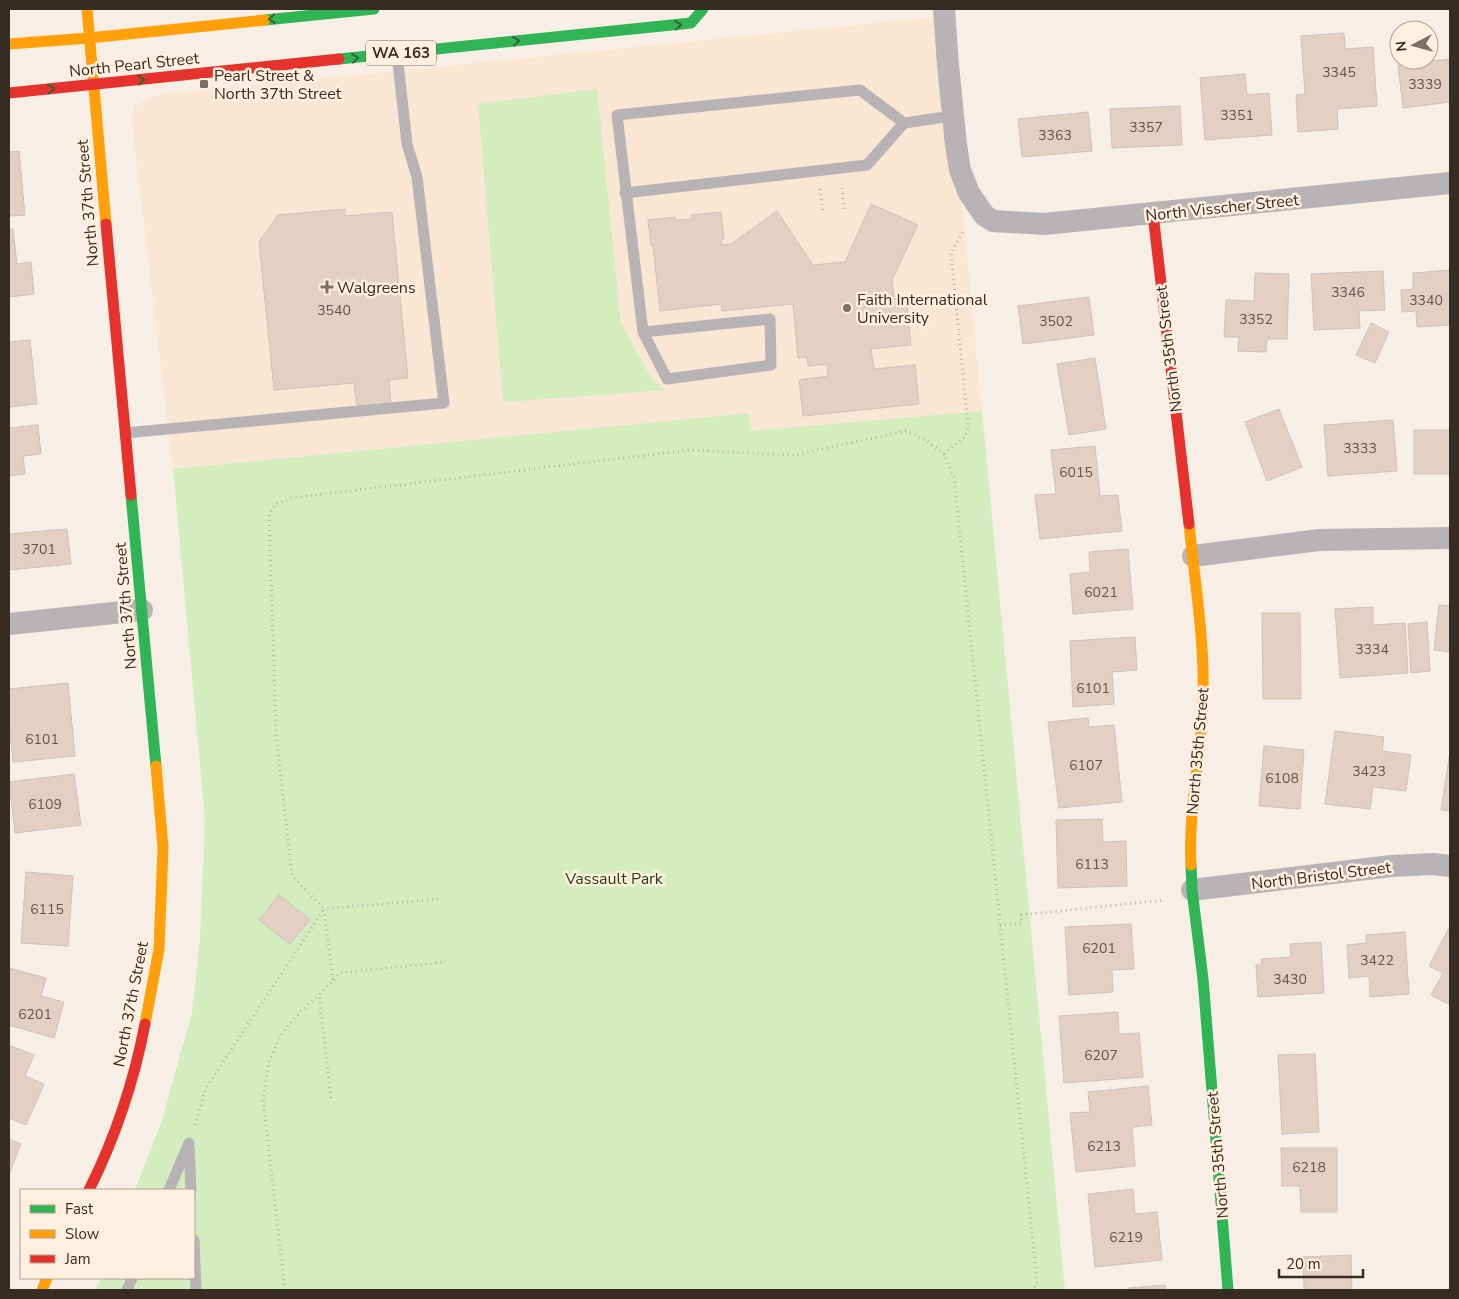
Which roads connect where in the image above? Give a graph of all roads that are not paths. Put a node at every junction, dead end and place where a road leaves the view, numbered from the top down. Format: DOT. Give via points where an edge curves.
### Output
graph roads {
  1 [pos="87,9"];
  2 [pos="374,9"];
  3 [pos="703,9"];
  4 [pos="944,9"];
  5 [pos="89,38"];
  6 [pos="9,44"];
  7 [pos="397,54"];
  8 [pos="92,85"];
  9 [pos="9,93"];
  10 [pos="952,116"];
  11 [pos="904,123"];
  12 [pos="1450,183"];
  13 [pos="625,193"];
  14 [pos="1153,214"];
  15 [pos="643,332"];
  16 [pos="125,432"];
  17 [pos="1450,538"];
  18 [pos="1193,556"];
  19 [pos="142,610"];
  20 [pos="9,624"];
  21 [pos="1450,866"];
  22 [pos="1193,894"];
  23 [pos="90,1189"];
  24 [pos="169,1189"];
  25 [pos="191,1189"];
  26 [pos="195,1265"];
  27 [pos="196,1290"];
  28 [pos="1228,1290"];
  1 -- 5 [label="street, North 37th Street"];
  2 -- 5 [label="street, North Pearl Street, one-way"];
  7 -- 3 [label="street, North Pearl Street / WA 163, one-way" via="691,23"];
  4 -- 10 [label="street"];
  5 -- 6 [label="street, North Pearl Street"];
  5 -- 8 [label="street, North 37th Street"];
  8 -- 7 [label="street, North Pearl Street / WA 163, one-way"];
  7 -- 16 [label="lane" via="407,144 417,177 444,402"];
  9 -- 8 [label="street, North Pearl Street / WA 163, one-way"];
  8 -- 16 [label="street, North 37th Street"];
  10 -- 11 [label="lane"];
  10 -- 14 [label="street, North Visscher Street" via="960,170 984,215 993,221 1044,224"];
  11 -- 13 [label="lane" via="867,165"];
  11 -- 13 [label="lane" via="860,90 617,115"];
  12 -- 14 [label="street, North Visscher Street"];
  13 -- 15 [label="lane"];
  14 -- 18 [label="street, North 35th Street"];
  15 -- 15 [label="lane" via="667,379 771,365 770,318"];
  16 -- 19 [label="street, North 37th Street"];
  17 -- 18 [label="street" via="1319,540"];
  18 -- 22 [label="street, North 35th Street" via="1202,640 1199,758 1191,820"];
  19 -- 20 [label="street"];
  19 -- 23 [label="street, North 37th Street" via="163,848 159,949 137,1064 104,1162"];
  21 -- 22 [label="street, North Bristol Street" via="1391,866"];
  22 -- 28 [label="street, North 35th Street"];
  24 -- 25 [label="lane" via="189,1142"];
  26 -- 27 [label="lane"];
}
